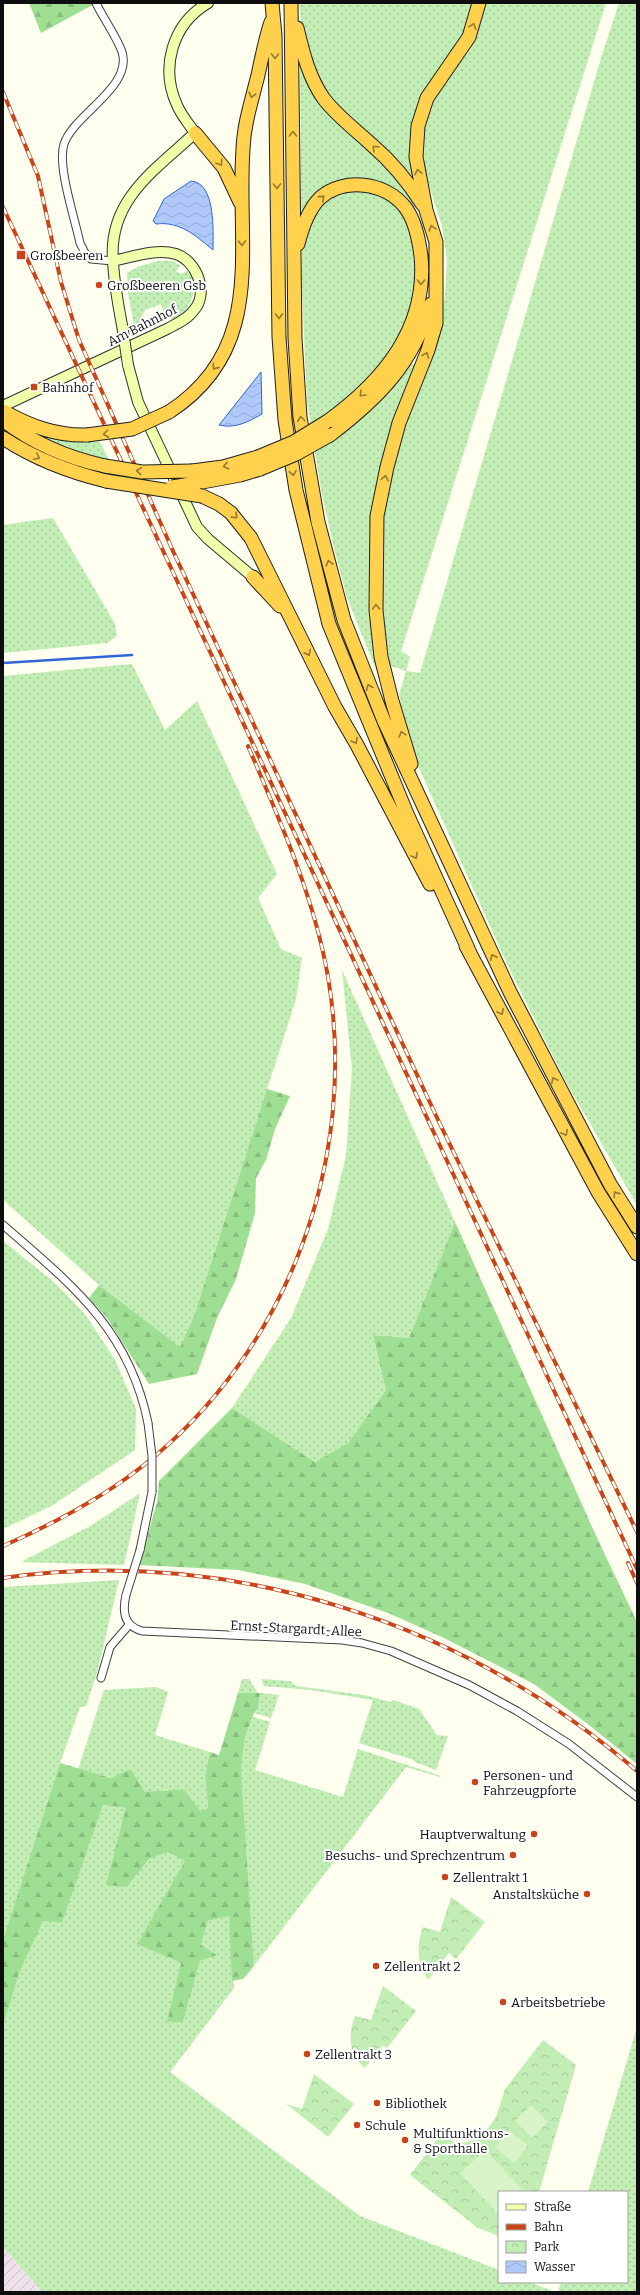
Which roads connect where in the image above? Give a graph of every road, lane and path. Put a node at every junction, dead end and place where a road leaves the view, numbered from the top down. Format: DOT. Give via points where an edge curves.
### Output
graph roads {
  1 [pos="96,3"];
  2 [pos="208,3"];
  3 [pos="272,3"];
  4 [pos="291,3"];
  5 [pos="479,3"];
  6 [pos="273,17"];
  7 [pos="195,133"];
  8 [pos="241,204"];
  9 [pos="426,210"];
  10 [pos="294,257"];
  11 [pos="113,261"];
  12 [pos="434,294"];
  13 [pos="3,406"];
  14 [pos="3,411"];
  15 [pos="8,424"];
  16 [pos="3,438"];
  17 [pos="259,463"];
  18 [pos="195,477"];
  19 [pos="161,488"];
  20 [pos="253,577"];
  21 [pos="290,618"];
  22 [pos="426,812"];
  23 [pos="470,953"];
  24 [pos="3,1226"];
  25 [pos="637,1227"];
  26 [pos="637,1254"];
  27 [pos="129,1625"];
  28 [pos="101,1678"];
  29 [pos="637,1797"];
  1 -- 11 [label="street, Am Bahnhof" via="122,51 122,68 104,97 75,126 64,144 62,159 80,243 85,253 91,259"];
  2 -- 7 [label="main road" via="192,15 179,32 173,46 169,68 171,87 177,105"];
  3 -- 6 [label="highway"];
  9 -- 4 [label="highway, one-way" via="402,175 373,145 342,120 323,98 302,52"];
  10 -- 4 [label="highway, one-way"];
  9 -- 5 [label="highway, one-way" via="415,141 421,112 435,85 469,37"];
  6 -- 8 [label="highway, one-way" via="262,48 246,118"];
  6 -- 23 [label="highway, one-way" via="279,337 285,420 296,490 329,624 407,814"];
  7 -- 8 [label="highway, one-way" via="224,168 235,196"];
  7 -- 11 [label="main road" via="150,174 126,201 115,229"];
  8 -- 14 [label="highway, one-way, bridge" via="242,291 232,335 211,374 185,400 169,412 132,428 110,434 56,433 26,424"];
  12 -- 9 [label="highway, one-way" via="436,242"];
  10 -- 17 [label="highway, one-way, bridge" via="304,224 320,198 337,188 359,184 378,188 405,207 419,243 422,268 421,295 414,320 403,343 375,380 353,403"];
  22 -- 10 [label="highway, one-way" via="384,721 344,620 318,522 300,417 295,338"];
  11 -- 13 [label="main road, Am Bahnhof" via="158,252 177,254 189,262 198,275 200,297 195,310 167,329"];
  11 -- 20 [label="main road, bridge" via="128,364 138,402 197,527"];
  12 -- 17 [label="highway, bridge" via="414,348 383,391 361,412 330,435 296,454"];
  22 -- 12 [label="highway, one-way" via="381,657 376,610 375,554 377,516 387,467 399,423 436,323"];
  18 -- 15 [label="highway, one-way, bridge" via="142,472 84,461 58,451"];
  16 -- 19 [label="highway, one-way, bridge" via="46,462 80,475"];
  17 -- 18 [label="highway" via="240,475"];
  18 -- 19 [label="highway, bridge"];
  19 -- 21 [label="highway, one-way, bridge" via="202,496 226,508 245,528 279,591"];
  20 -- 21 [label="highway" via="272,595"];
  21 -- 23 [label="highway, one-way" via="422,870"];
  25 -- 22 [label="highway, one-way" via="610,1184 560,1091 510,992"];
  23 -- 26 [label="highway, one-way" via="598,1192"];
  24 -- 27 [label="street, bridge" via="70,1284 104,1322 129,1365 140,1393 148,1423 152,1456 152,1492 140,1550 126,1595 123,1613"];
  27 -- 28 [label="street" via="110,1647"];
  27 -- 29 [label="street, Ernst-Stargardt-Allee" via="142,1631 166,1634 342,1640 391,1651 469,1685 517,1711 569,1744"];
}
